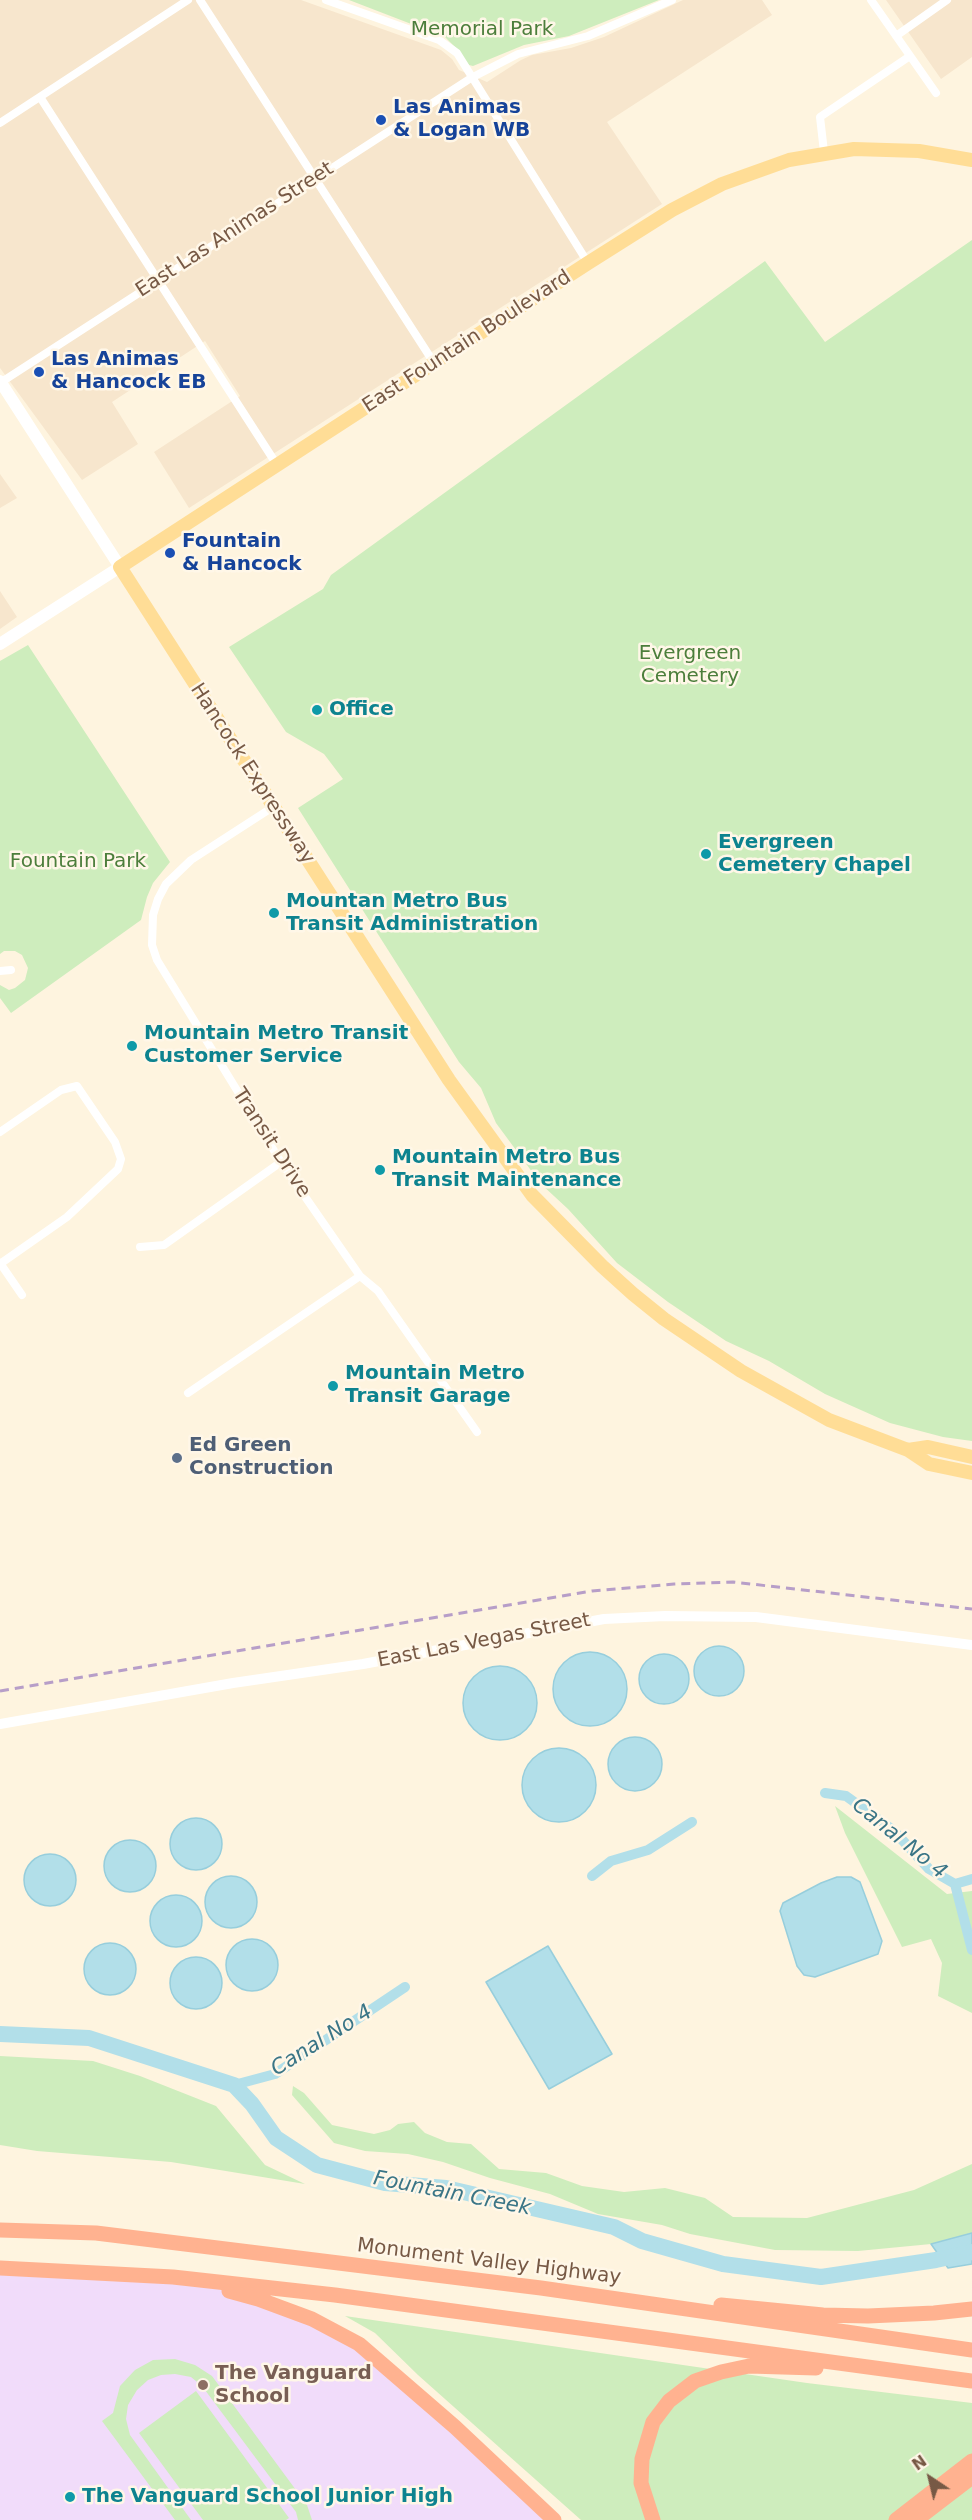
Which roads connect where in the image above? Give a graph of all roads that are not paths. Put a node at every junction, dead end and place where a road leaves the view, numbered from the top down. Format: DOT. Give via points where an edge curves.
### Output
graph roads {
  1 [pos="188,0"];
  2 [pos="200,0"];
  3 [pos="326,0"];
  4 [pos="672,0"];
  5 [pos="871,0"];
  6 [pos="947,0"];
  7 [pos="896,36"];
  8 [pos="910,56"];
  9 [pos="471,78"];
  10 [pos="936,93"];
  11 [pos="40,97"];
  12 [pos="0,123"];
  13 [pos="824,152"];
  14 [pos="972,160"];
  15 [pos="315,178"];
  16 [pos="588,263"];
  17 [pos="158,280"];
  18 [pos="434,363"];
  19 [pos="0,382"];
  20 [pos="277,465"];
  21 [pos="120,567"];
  22 [pos="0,644"];
  23 [pos="273,807"];
  24 [pos="0,970"];
  25 [pos="11,970"];
  26 [pos="0,1132"];
  27 [pos="281,1162"];
  28 [pos="140,1247"];
  29 [pos="0,1263"];
  30 [pos="360,1275"];
  31 [pos="22,1295"];
  32 [pos="188,1393"];
  33 [pos="477,1432"];
  34 [pos="908,1450"];
  35 [pos="972,1457"];
  36 [pos="972,1473"];
  37 [pos="972,1645"];
  38 [pos="0,1724"];
  39 [pos="0,2230"];
  40 [pos="0,2268"];
  41 [pos="173,2277"];
  42 [pos="577,2294"];
  43 [pos="972,2309"];
  44 [pos="972,2350"];
  45 [pos="914,2373"];
  46 [pos="972,2381"];
  47 [pos="972,2461"];
  48 [pos="972,2477"];
  49 [pos="554,2520"];
  50 [pos="653,2520"];
  51 [pos="896,2520"];
  52 [pos="916,2520"];
  1 -- 11 [label="street"];
  2 -- 15 [label="street"];
  3 -- 9 [label="street" via="448,45"];
  4 -- 9 [label="street, East Las Animas Street" via="588,36 518,54"];
  5 -- 7 [label="street"];
  6 -- 7 [label="street"];
  7 -- 8 [label="street"];
  8 -- 10 [label="street"];
  8 -- 13 [label="street" via="820,117"];
  9 -- 15 [label="street, East Las Animas Street"];
  9 -- 16 [label="street"];
  11 -- 12 [label="street"];
  11 -- 17 [label="street"];
  13 -- 14 [label="main road, East Fountain Boulevard" via="892,148"];
  13 -- 16 [label="main road, East Fountain Boulevard" via="722,184"];
  15 -- 17 [label="street, East Las Animas Street"];
  15 -- 18 [label="street"];
  16 -- 18 [label="main road, East Fountain Boulevard"];
  17 -- 19 [label="street, East Las Animas Street"];
  17 -- 20 [label="street"];
  18 -- 20 [label="main road, East Fountain Boulevard"];
  19 -- 21 [label="main road"];
  20 -- 21 [label="main road, East Fountain Boulevard"];
  21 -- 22 [label="main road, East Fountain Boulevard"];
  21 -- 23 [label="main road, Hancock Expressway"];
  23 -- 27 [label="street, Transit Drive" via="178,871 158,899 151,930 165,975"];
  23 -- 34 [label="main road, Hancock Expressway" via="475,1119 532,1195 602,1266 664,1319 741,1371 829,1420"];
  24 -- 25 [label="street"];
  26 -- 29 [label="street" via="61,1090 76,1086 115,1142 121,1159 118,1169 67,1217"];
  27 -- 28 [label="street" via="164,1245"];
  27 -- 30 [label="street, Transit Drive"];
  29 -- 31 [label="street"];
  30 -- 32 [label="street"];
  30 -- 33 [label="street, Transit Drive" via="378,1291"];
  34 -- 35 [label="main road, Hancock Expressway" via="928,1448"];
  34 -- 36 [label="main road, Hancock Expressway" via="929,1464"];
  37 -- 38 [label="street, East Las Vegas Street" via="756,1617 604,1619 363,1664"];
  39 -- 42 [label="highway, Monument Valley Highway" via="96,2233"];
  40 -- 41 [label="highway"];
  41 -- 45 [label="highway"];
  41 -- 49 [label="highway" via="258,2299 312,2319 359,2344"];
  42 -- 43 [label="highway" via="834,2315 894,2316"];
  42 -- 44 [label="highway, Monument Valley Highway"];
  45 -- 46 [label="highway"];
  45 -- 50 [label="highway" via="749,2366 695,2381 661,2410 647,2438 641,2483"];
  47 -- 51 [label="highway"];
  48 -- 52 [label="highway"];
}
